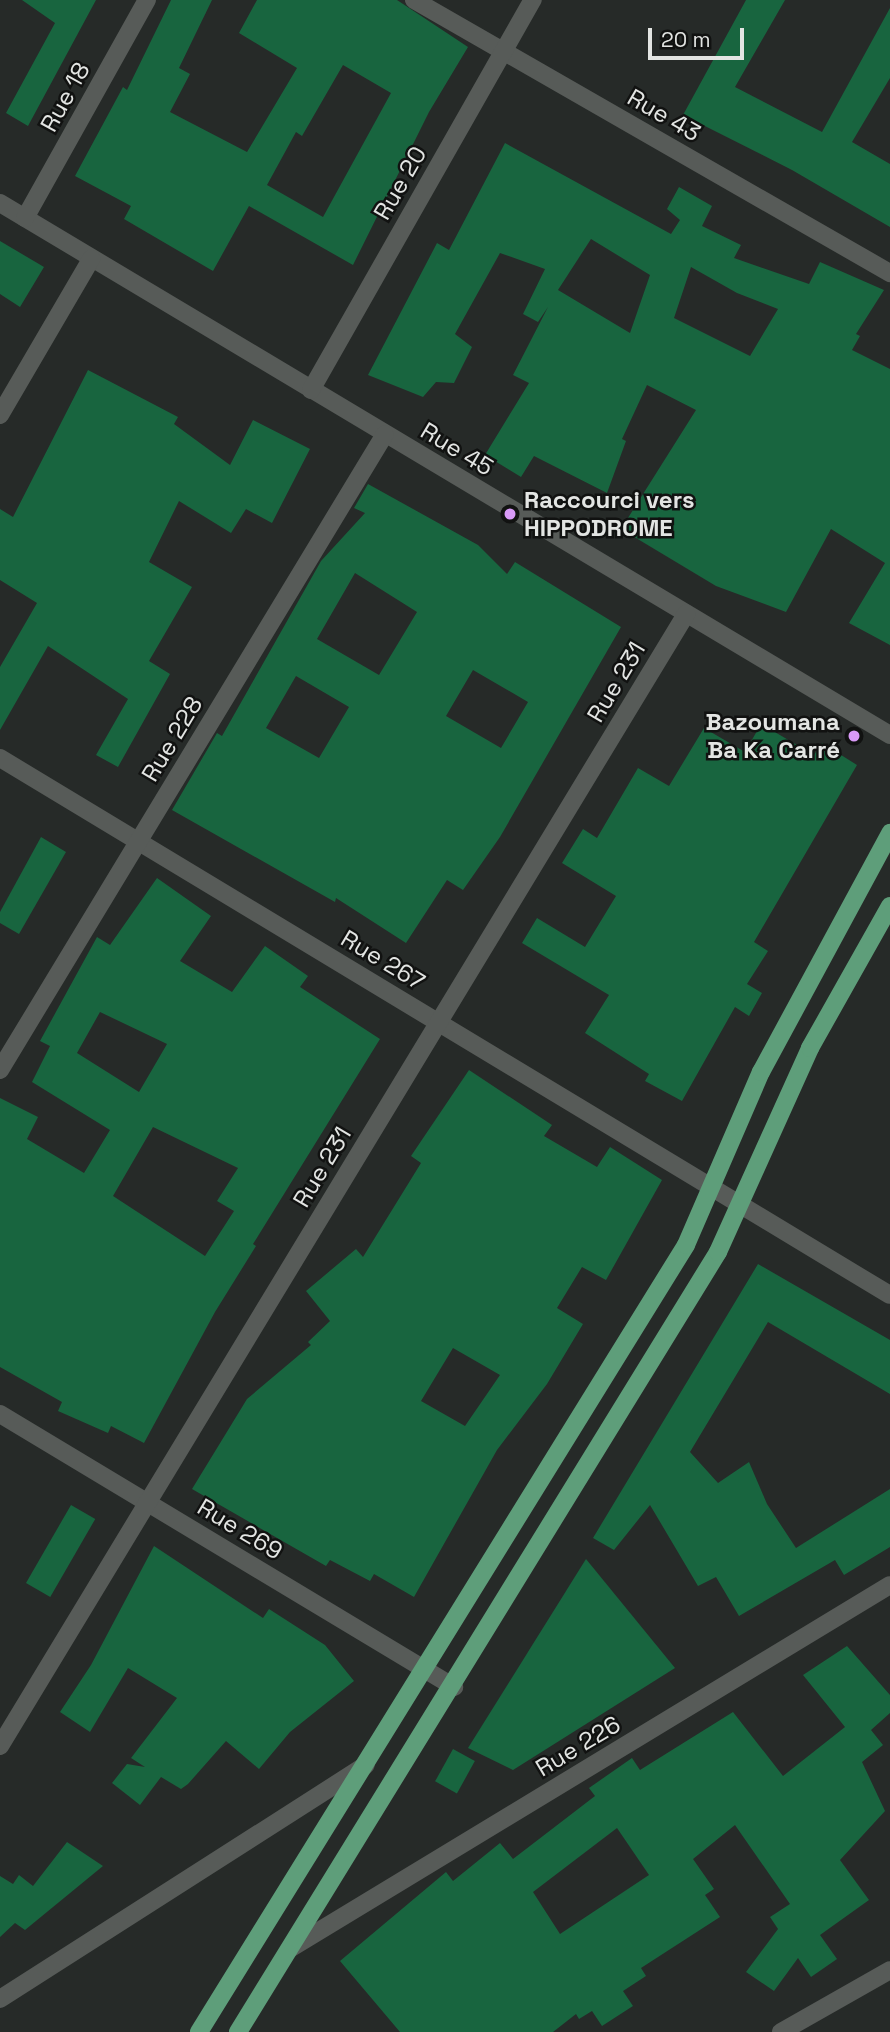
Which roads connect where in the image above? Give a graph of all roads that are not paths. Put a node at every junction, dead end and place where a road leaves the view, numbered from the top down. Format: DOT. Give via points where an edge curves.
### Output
graph roads {
  1 [pos="148,0"];
  2 [pos="414,0"];
  3 [pos="533,0"];
  4 [pos="503,51"];
  5 [pos="0,203"];
  6 [pos="25,218"];
  7 [pos="90,259"];
  8 [pos="890,273"];
  9 [pos="311,390"];
  10 [pos="0,415"];
  11 [pos="385,434"];
  12 [pos="686,614"];
  13 [pos="890,735"];
  14 [pos="0,758"];
  15 [pos="890,833"];
  16 [pos="138,842"];
  17 [pos="890,906"];
  18 [pos="439,1022"];
  19 [pos="0,1070"];
  20 [pos="713,1187"];
  21 [pos="740,1203"];
  22 [pos="890,1295"];
  23 [pos="0,1414"];
  24 [pos="147,1502"];
  25 [pos="890,1585"];
  26 [pos="426,1670"];
  27 [pos="454,1687"];
  28 [pos="0,1746"];
  29 [pos="366,1765"];
  30 [pos="291,1948"];
  31 [pos="890,1970"];
  32 [pos="0,1999"];
  33 [pos="199,2032"];
  34 [pos="238,2032"];
  35 [pos="781,2032"];
  1 -- 6 [label="street, Rue 18"];
  2 -- 4 [label="street, Rue 43"];
  3 -- 4 [label="street, Rue 20"];
  4 -- 8 [label="street, Rue 43"];
  4 -- 9 [label="street, Rue 20"];
  5 -- 6 [label="street, Rue 45"];
  6 -- 7 [label="street, Rue 45"];
  7 -- 9 [label="street, Rue 45"];
  7 -- 10 [label="street"];
  9 -- 11 [label="street, Rue 45"];
  11 -- 12 [label="street, Rue 45"];
  11 -- 16 [label="street, Rue 228"];
  12 -- 13 [label="street, Rue 45"];
  12 -- 18 [label="street, Rue 231"];
  14 -- 16 [label="street, Rue 267"];
  15 -- 20 [label="main road" via="761,1072"];
  16 -- 18 [label="street, Rue 267"];
  16 -- 19 [label="street, Rue 228"];
  17 -- 21 [label="main road" via="810,1048"];
  18 -- 20 [label="street, Rue 267"];
  18 -- 24 [label="street, Rue 231"];
  20 -- 21 [label="street, Rue 267"];
  20 -- 26 [label="main road" via="686,1245"];
  21 -- 22 [label="street, Rue 267"];
  21 -- 27 [label="main road" via="718,1252"];
  23 -- 24 [label="street, Rue 269"];
  24 -- 26 [label="street, Rue 269"];
  24 -- 28 [label="street, Rue 231"];
  25 -- 30 [label="street, Rue 226"];
  26 -- 27 [label="street, Rue 269"];
  26 -- 29 [label="main road"];
  27 -- 30 [label="main road"];
  29 -- 32 [label="street"];
  29 -- 33 [label="main road"];
  30 -- 34 [label="main road"];
  31 -- 35 [label="street"];
}
